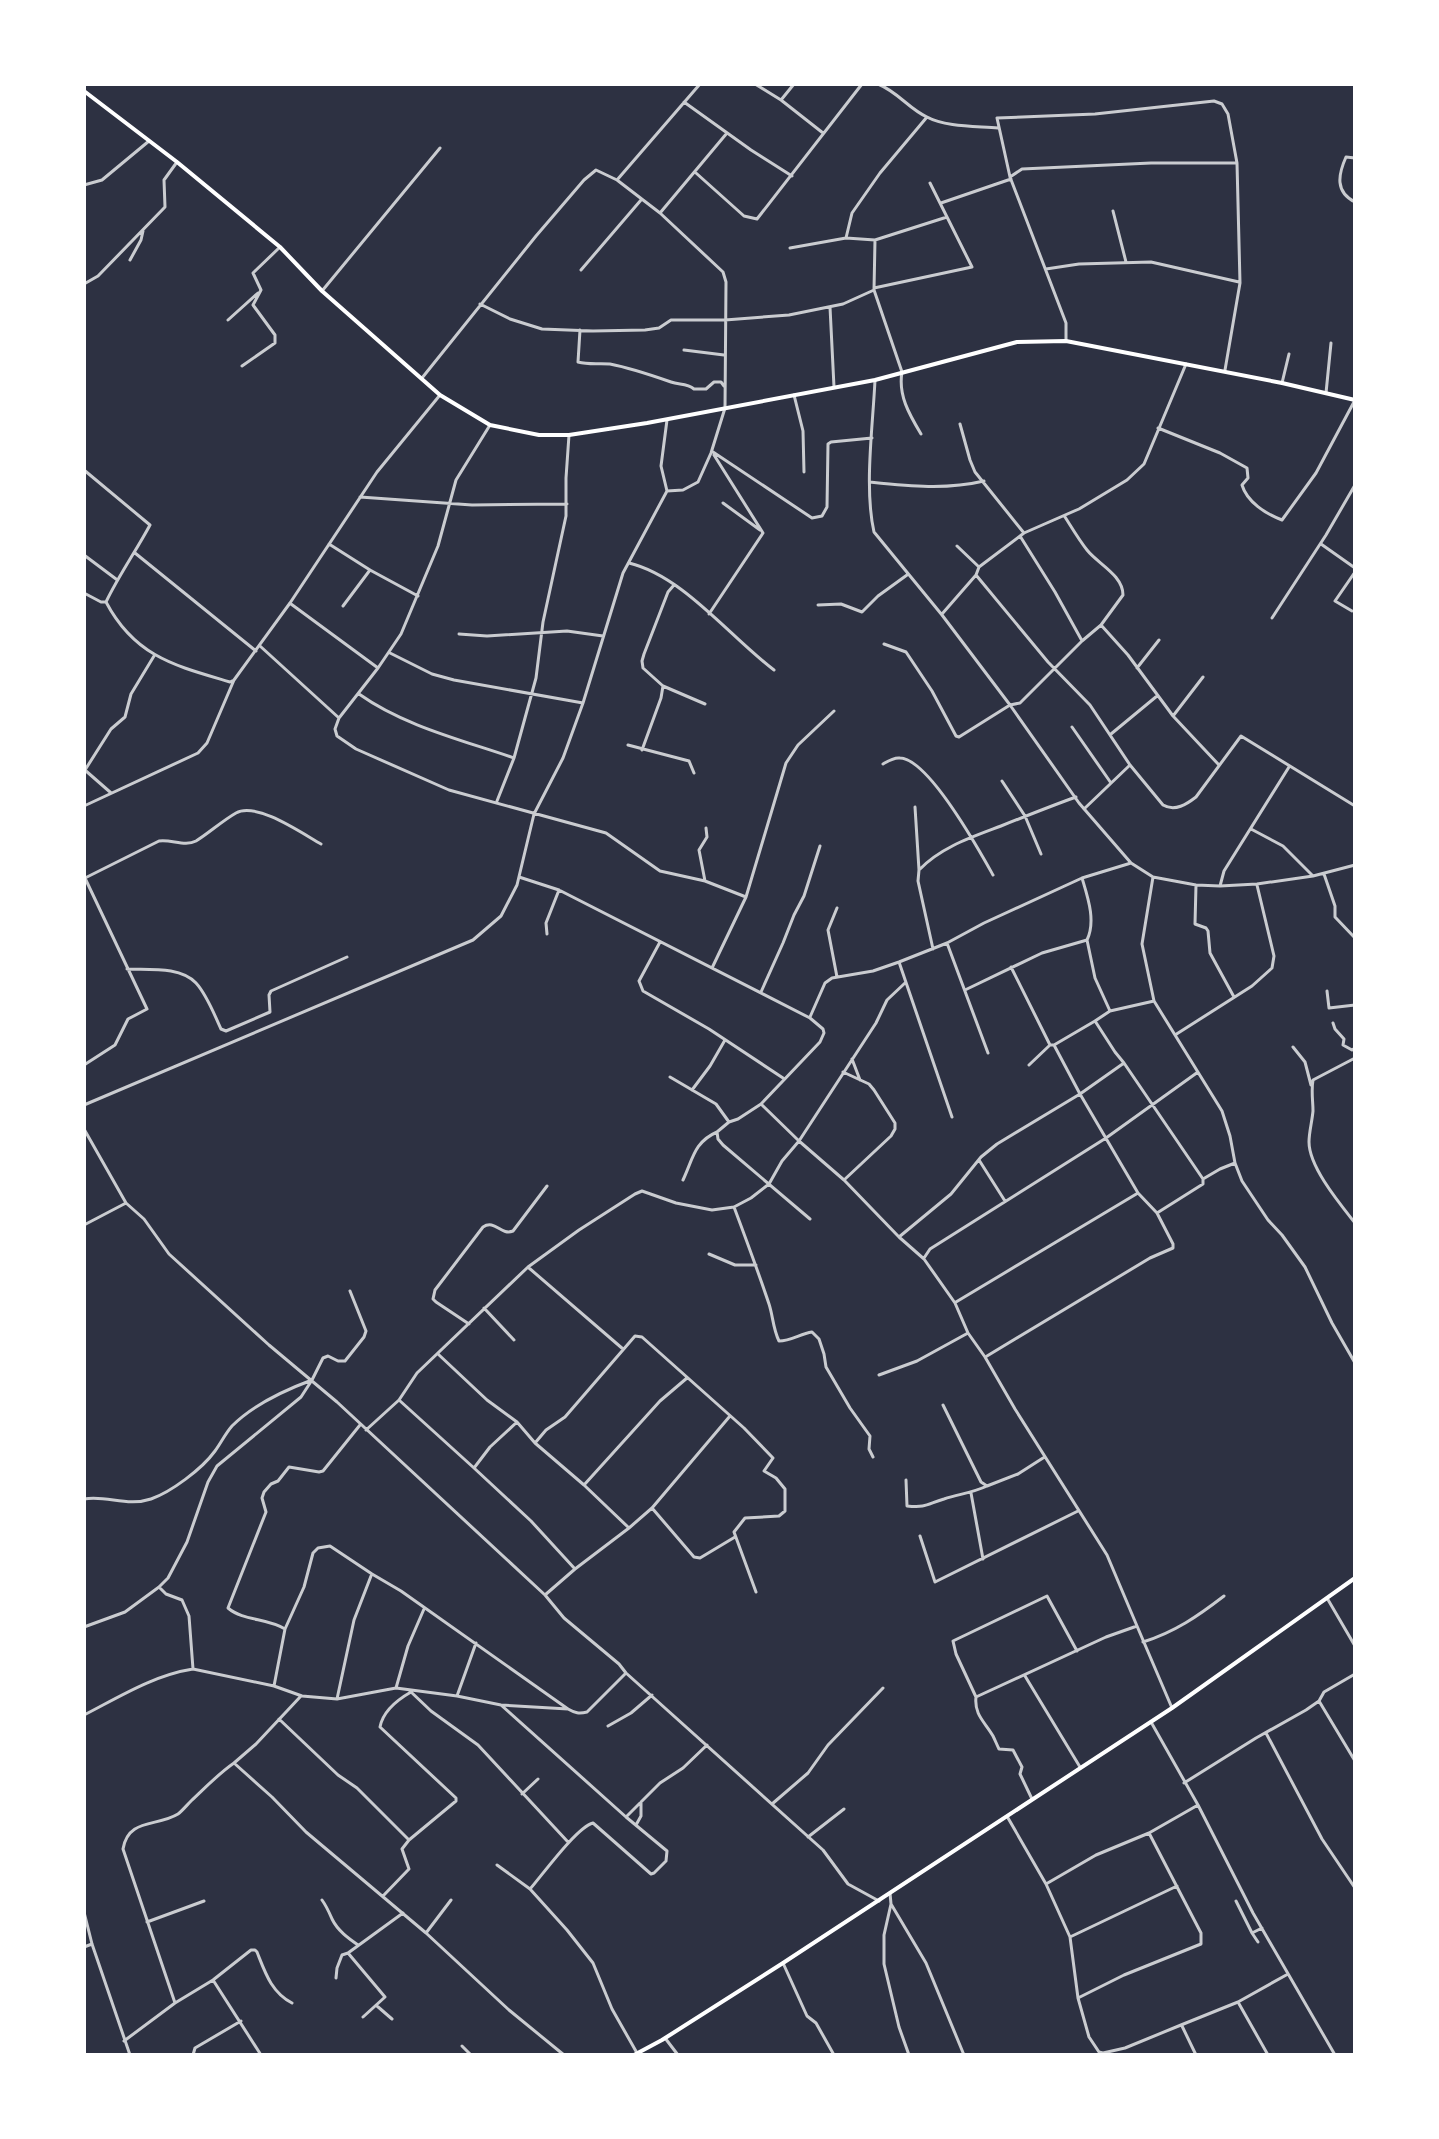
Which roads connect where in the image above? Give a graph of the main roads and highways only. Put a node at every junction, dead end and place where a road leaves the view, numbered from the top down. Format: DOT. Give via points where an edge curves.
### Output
graph roads {
  1 [pos="84,91"];
  2 [pos="1355,400"];
  3 [pos="1355,1578"];
  4 [pos="635,2054"];
  1 -- 2 [label="main road" via="280,247 440,395 490,425 569,435 875,380 1017,342 1066,341"];
  3 -- 4 [label="main road" via="1172,1708"];
}
